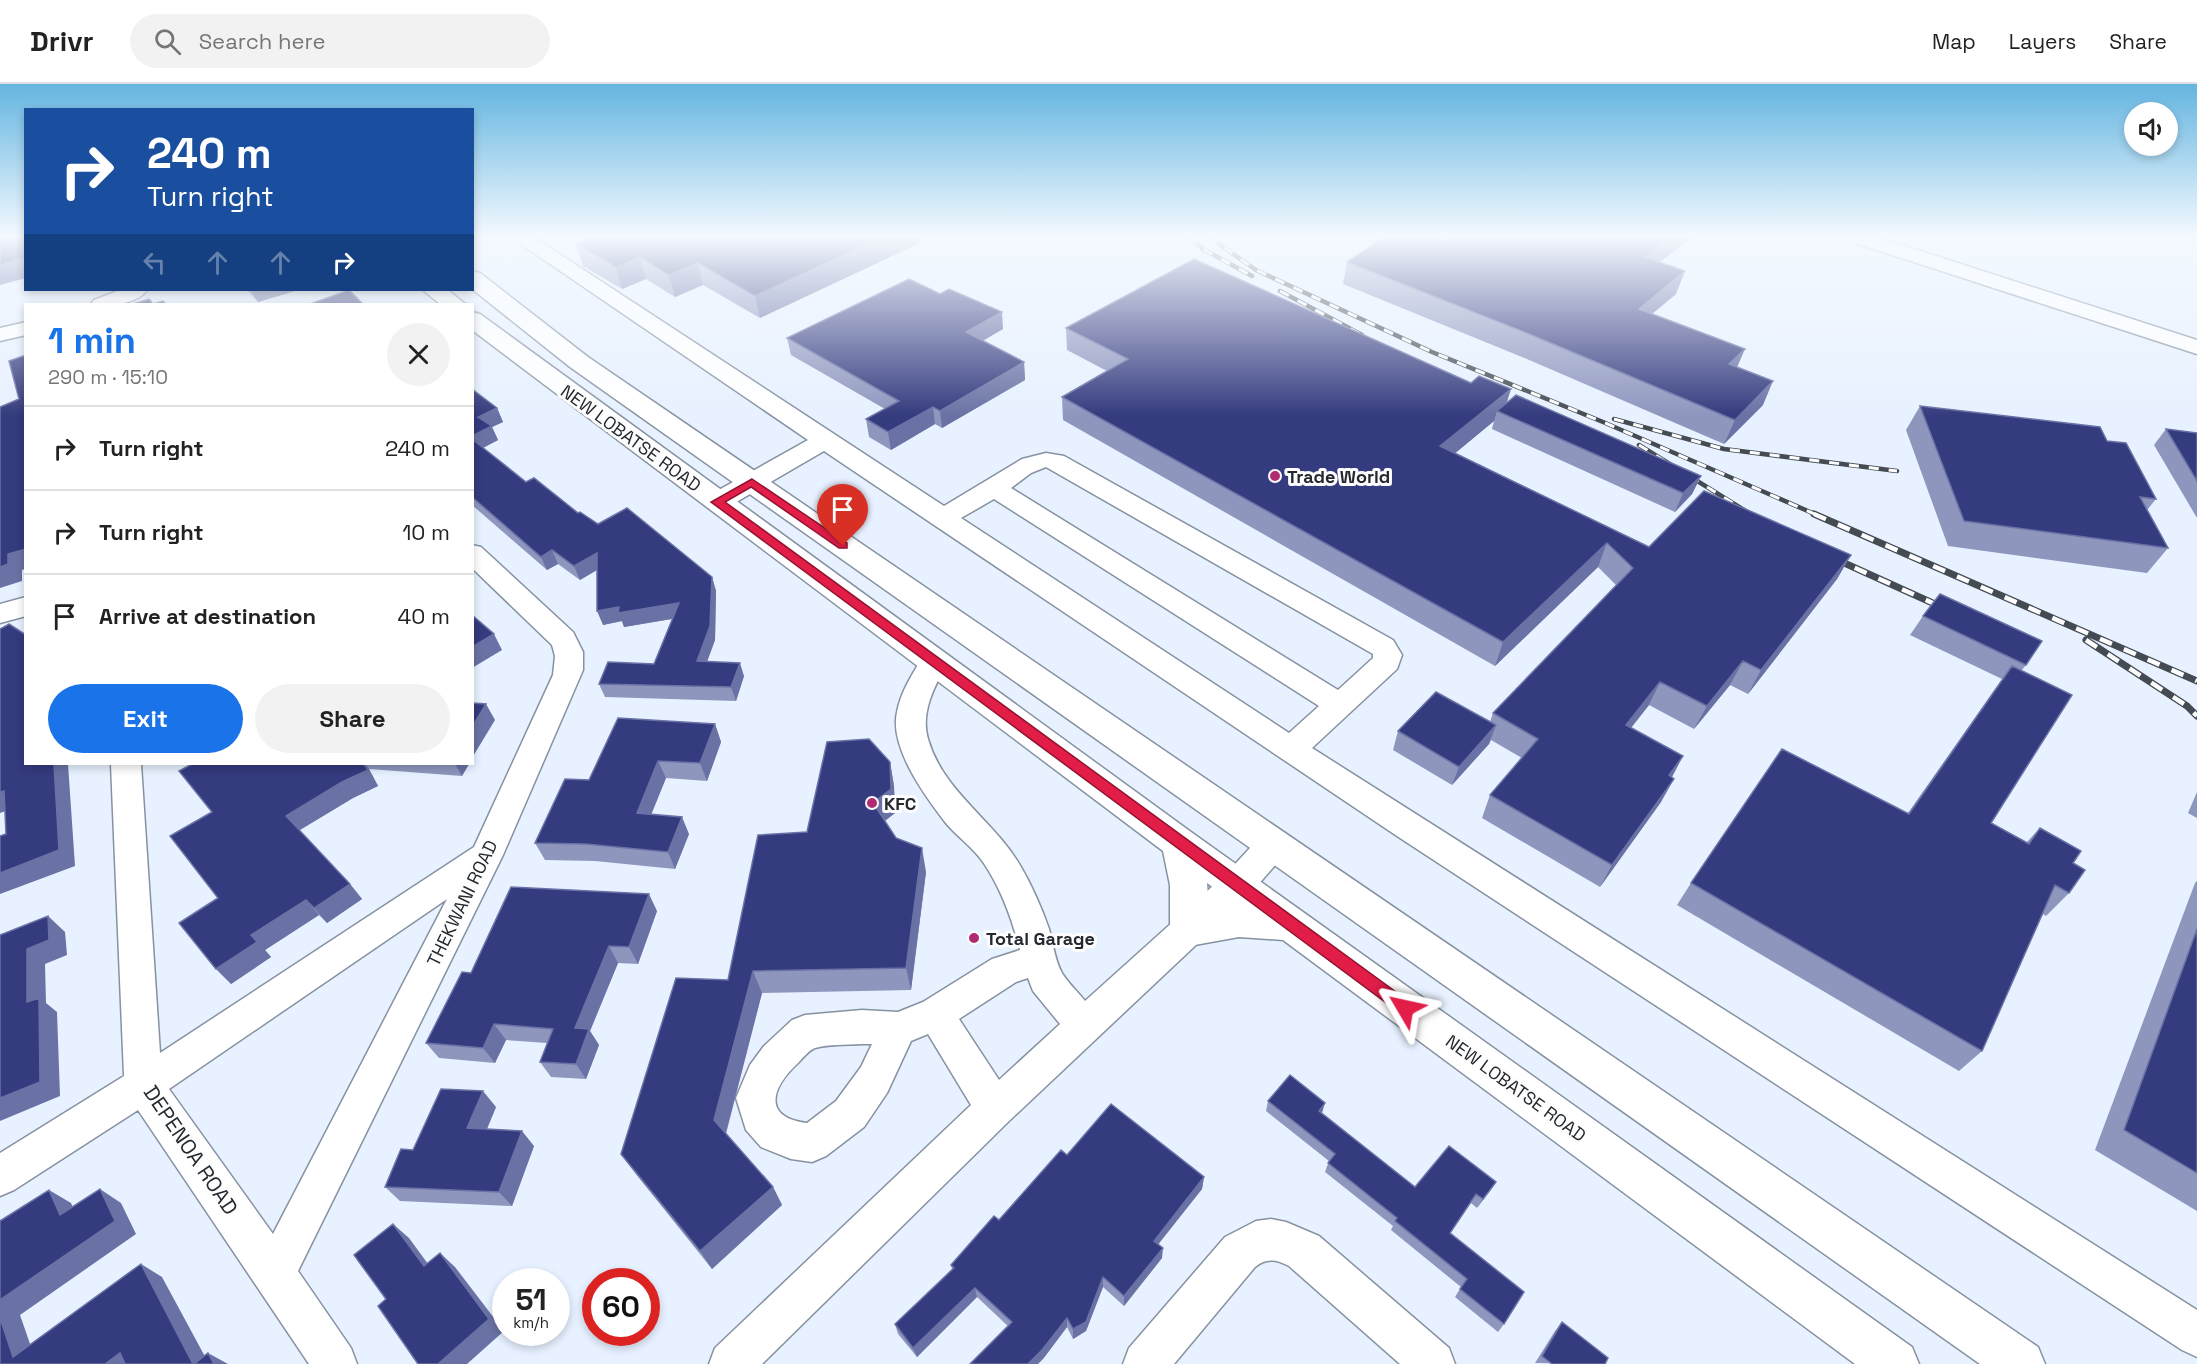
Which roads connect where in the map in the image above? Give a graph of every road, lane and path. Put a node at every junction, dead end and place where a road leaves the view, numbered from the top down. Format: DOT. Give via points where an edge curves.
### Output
graph roads {
  1 [pos="122,296"];
  2 [pos="495,296"];
  3 [pos="608,296"];
  4 [pos="2038,296"];
  5 [pos="104,303"];
  6 [pos="474,320"];
  7 [pos="24,329"];
  8 [pos="0,335"];
  9 [pos="2197,347"];
  10 [pos="825,440"];
  11 [pos="752,482"];
  12 [pos="994,488"];
  13 [pos="717,502"];
  14 [pos="942,518"];
  15 [pos="474,555"];
  16 [pos="24,607"];
  17 [pos="0,614"];
  18 [pos="970,635"];
  19 [pos="934,662"];
  20 [pos="1341,706"];
  21 [pos="1291,749"];
  22 [pos="126,765"];
  23 [pos="1178,842"];
  24 [pos="1273,845"];
  25 [pos="487,855"];
  26 [pos="1237,885"];
  27 [pos="1292,926"];
  28 [pos="1189,930"];
  29 [pos="1039,959"];
  30 [pos="936,1014"];
  31 [pos="1084,1027"];
  32 [pos="898,1029"];
  33 [pos="143,1085"];
  34 [pos="995,1108"];
  35 [pos="0,1176"];
  36 [pos="275,1273"];
  37 [pos="2197,1335"];
  38 [pos="335,1364"];
  39 [pos="730,1364"];
  40 [pos="1145,1364"];
  41 [pos="1433,1364"];
  42 [pos="1895,1364"];
  43 [pos="2021,1364"];
  1 -- 5 [label="street"];
  2 -- 11 [label="main road" via="579,362"];
  3 -- 10 [label="street"];
  4 -- 9 [label="street"];
  6 -- 13 [label="main road, NEW LOBATSE ROAD"];
  7 -- 8 [label="street"];
  10 -- 11 [label="street"];
  10 -- 14 [label="street"];
  11 -- 13 [label="street"];
  11 -- 18 [label="main road"];
  12 -- 14 [label="street"];
  12 -- 20 [label="street"];
  12 -- 20 [label="street" via="1034,461 1055,462 1383,647 1387,662"];
  13 -- 19 [label="main road, NEW LOBATSE ROAD"];
  14 -- 21 [label="street"];
  15 -- 25 [label="street, THEKWANI ROAD" via="563,639 571,660"];
  16 -- 17 [label="street"];
  18 -- 19 [label="main road"];
  18 -- 24 [label="main road"];
  19 -- 23 [label="main road, NEW LOBATSE ROAD"];
  19 -- 29 [label="street" via="920,686 911,714 912,738 932,779 957,814 993,850 1010,877 1031,927"];
  20 -- 21 [label="street"];
  21 -- 37 [label="street"];
  22 -- 33 [label="street, DEPENOA ROAD"];
  23 -- 26 [label="main road, NEW LOBATSE ROAD"];
  23 -- 28 [label="main road" via="1185,858 1191,897"];
  24 -- 26 [label="street"];
  24 -- 43 [label="main road"];
  25 -- 33 [label="street"];
  25 -- 36 [label="street, THEKWANI ROAD"];
  26 -- 27 [label="main road, NEW LOBATSE ROAD"];
  26 -- 28 [label="street"];
  27 -- 28 [label="main road" via="1259,919"];
  27 -- 42 [label="main road, NEW LOBATSE ROAD"];
  28 -- 31 [label="street"];
  29 -- 30 [label="street" via="1005,970"];
  29 -- 31 [label="street" via="1046,980"];
  30 -- 32 [label="street"];
  30 -- 34 [label="street"];
  31 -- 34 [label="street"];
  33 -- 35 [label="street"];
  33 -- 36 [label="street, DEPENOA ROAD"];
  34 -- 39 [label="street"];
  36 -- 38 [label="street, DEPENOA ROAD"];
  40 -- 41 [label="street" via="1240,1252 1253,1242 1269,1239 1304,1251"];
}
